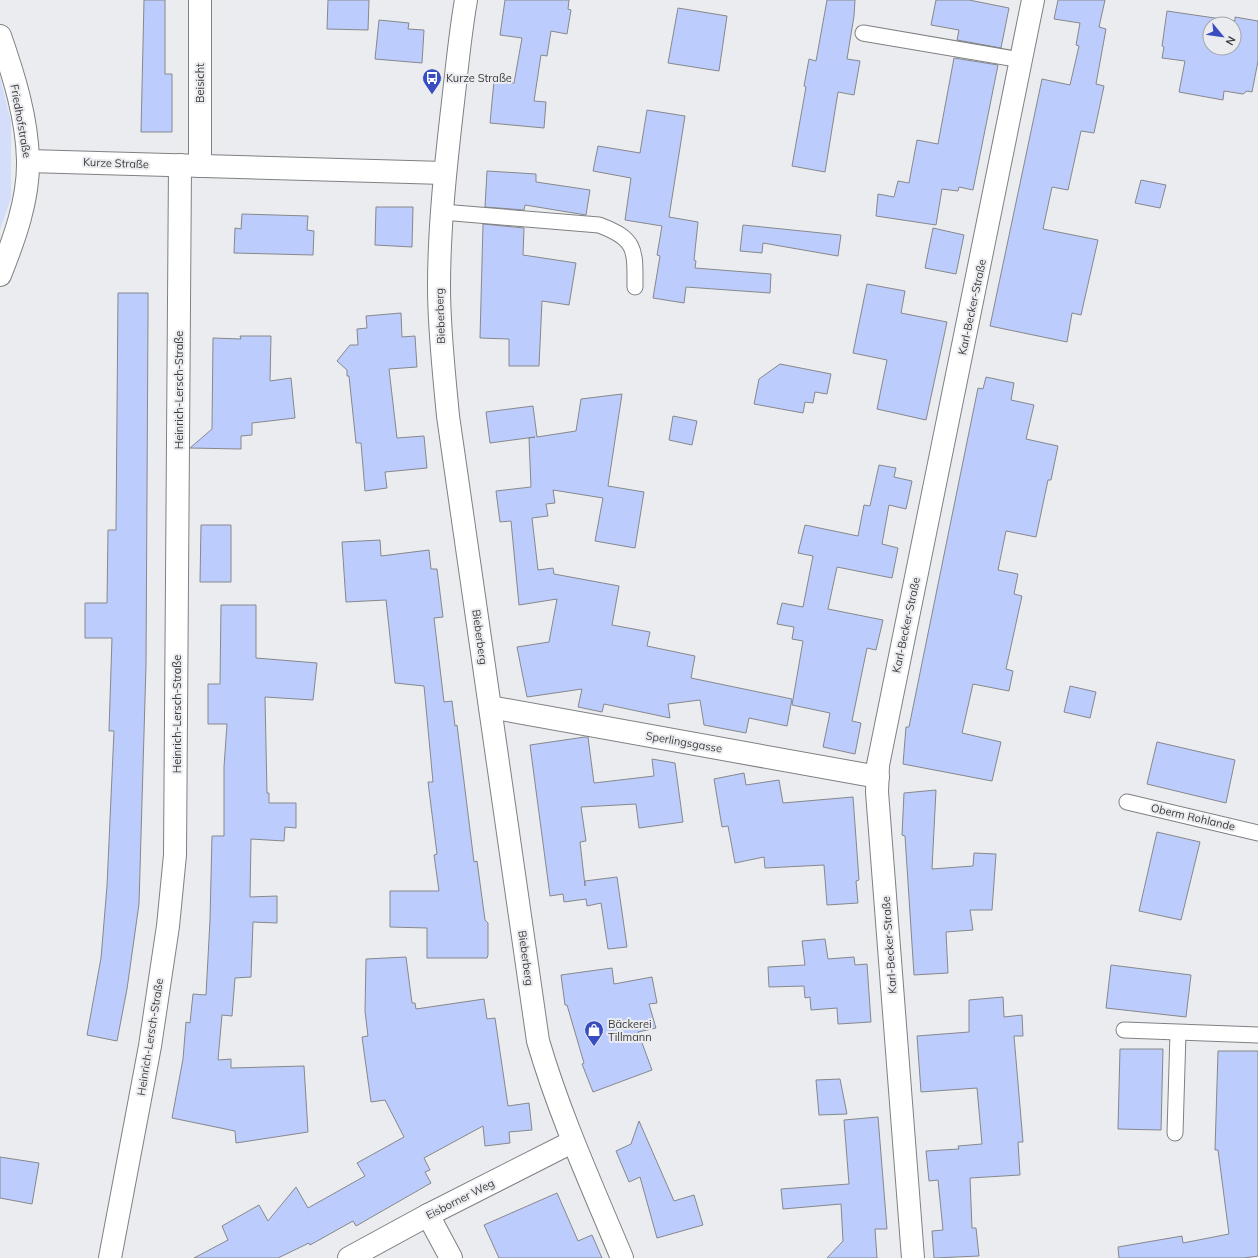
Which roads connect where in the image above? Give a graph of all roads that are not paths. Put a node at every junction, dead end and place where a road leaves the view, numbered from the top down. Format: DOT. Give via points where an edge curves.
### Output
graph roads {
  1 [pos="200,0"];
  2 [pos="466,0"];
  3 [pos="1033,0"];
  4 [pos="863,33"];
  5 [pos="0,36"];
  6 [pos="1021,60"];
  7 [pos="28,161"];
  8 [pos="190,166"];
  9 [pos="444,173"];
  10 [pos="442,212"];
  11 [pos="0,275"];
  12 [pos="635,287"];
  13 [pos="490,707"];
  14 [pos="878,777"];
  15 [pos="1127,802"];
  16 [pos="1258,833"];
  17 [pos="1124,1030"];
  18 [pos="1178,1033"];
  19 [pos="1258,1035"];
  20 [pos="1175,1134"];
  21 [pos="572,1142"];
  22 [pos="428,1215"];
  23 [pos="110,1258"];
  24 [pos="349,1258"];
  25 [pos="451,1258"];
  26 [pos="622,1258"];
  27 [pos="913,1258"];
  1 -- 8 [label="street, Beisicht"];
  2 -- 9 [label="street, Bieberberg"];
  3 -- 6 [label="street, Karl-Becker-Straße"];
  4 -- 6 [label="lane"];
  5 -- 7 [label="street, Friedhofstraße" via="12,71"];
  6 -- 14 [label="street, Karl-Becker-Straße" via="878,765"];
  7 -- 8 [label="street, Kurze Straße"];
  7 -- 11 [label="street, Friedhofstraße" via="20,217"];
  8 -- 9 [label="street, Kurze Straße"];
  8 -- 23 [label="street, Heinrich-Lersch-Straße" via="175,855 168,926 150,1046"];
  9 -- 10 [label="street, Bieberberg"];
  10 -- 12 [label="lane" via="599,225 618,232 631,246 635,255"];
  10 -- 13 [label="street, Bieberberg" via="439,285 444,372"];
  13 -- 14 [label="street, Sperlingsgasse"];
  13 -- 21 [label="street, Bieberberg" via="538,1041"];
  14 -- 27 [label="street, Karl-Becker-Straße" via="878,808"];
  15 -- 16 [label="lane, Oberm Rohlande"];
  17 -- 18 [label="lane"];
  18 -- 19 [label="lane"];
  18 -- 20 [label="lane"];
  21 -- 22 [label="street, Eisborner Weg"];
  21 -- 26 [label="street, Bieberberg"];
  22 -- 24 [label="street, Eisborner Weg"];
  22 -- 25 [label="street"];
}
